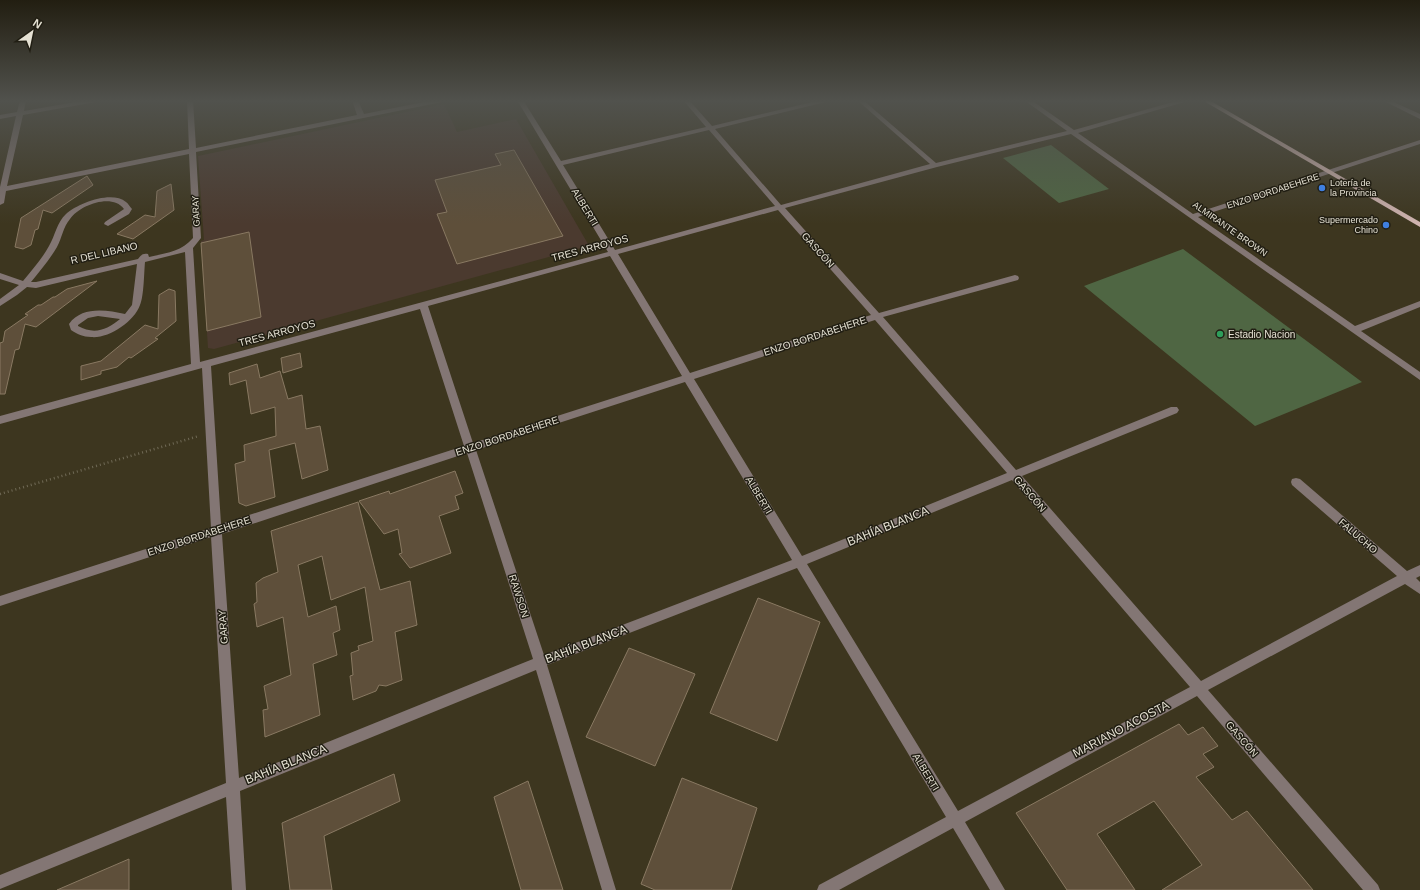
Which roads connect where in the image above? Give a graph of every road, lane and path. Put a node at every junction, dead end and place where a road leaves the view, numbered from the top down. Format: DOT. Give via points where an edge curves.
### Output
graph roads {
  1 [pos="13,142"];
  2 [pos="192,142"];
  3 [pos="235,142"];
  4 [pos="545,142"];
  5 [pos="653,142"];
  6 [pos="722,142"];
  7 [pos="908,142"];
  8 [pos="1033,142"];
  9 [pos="1087,142"];
  10 [pos="1277,142"];
  11 [pos="1420,142"];
  12 [pos="193,150"];
  13 [pos="559,164"];
  14 [pos="935,165"];
  15 [pos="1329,172"];
  16 [pos="1,190"];
  17 [pos="0,203"];
  18 [pos="780,208"];
  19 [pos="1194,216"];
  20 [pos="108,224"];
  21 [pos="1420,225"];
  22 [pos="189,248"];
  23 [pos="613,253"];
  24 [pos="144,258"];
  25 [pos="0,276"];
  26 [pos="1015,278"];
  27 [pos="24,284"];
  28 [pos="0,303"];
  29 [pos="1420,304"];
  30 [pos="423,305"];
  31 [pos="877,316"];
  32 [pos="126,317"];
  33 [pos="1354,330"];
  34 [pos="201,365"];
  35 [pos="688,377"];
  36 [pos="1420,377"];
  37 [pos="1174,410"];
  38 [pos="0,420"];
  39 [pos="211,433"];
  40 [pos="471,448"];
  41 [pos="1014,474"];
  42 [pos="1296,482"];
  43 [pos="0,494"];
  44 [pos="217,530"];
  45 [pos="799,562"];
  46 [pos="1420,570"];
  47 [pos="1406,577"];
  48 [pos="1420,590"];
  49 [pos="0,601"];
  50 [pos="540,662"];
  51 [pos="1197,688"];
  52 [pos="233,786"];
  53 [pos="955,819"];
  54 [pos="0,882"];
  55 [pos="239,890"];
  56 [pos="609,890"];
  57 [pos="824,890"];
  58 [pos="998,890"];
  59 [pos="1373,890"];
  1 -- 16 [label="street"];
  2 -- 12 [label="street, GARAY"];
  3 -- 12 [label="street"];
  4 -- 13 [label="street, ALBERTI"];
  5 -- 13 [label="street"];
  6 -- 18 [label="street, GASCÓN"];
  7 -- 14 [label="street"];
  8 -- 14 [label="street, TRES ARROYOS"];
  9 -- 19 [label="street, ALMIRANTE BROWN"];
  10 -- 15 [label="main road"];
  11 -- 15 [label="street, ENZO BORDABEHERE"];
  12 -- 16 [label="street"];
  12 -- 22 [label="street, GARAY" via="197,238"];
  13 -- 23 [label="street, ALBERTI"];
  14 -- 18 [label="street, TRES ARROYOS"];
  15 -- 19 [label="street, ENZO BORDABEHERE"];
  15 -- 21 [label="main road"];
  16 -- 17 [label="street"];
  18 -- 23 [label="street, TRES ARROYOS"];
  18 -- 31 [label="street, GASCÓN"];
  19 -- 33 [label="street, ALMIRANTE BROWN"];
  20 -- 27 [label="street" via="126,212 127,205 117,200 99,199 72,213 51,248"];
  22 -- 24 [label="street"];
  22 -- 34 [label="street, GARAY"];
  23 -- 30 [label="street, TRES ARROYOS"];
  23 -- 35 [label="street, ALBERTI"];
  24 -- 27 [label="street" via="36,285"];
  24 -- 32 [label="street" via="136,305"];
  25 -- 27 [label="street"];
  26 -- 31 [label="street, ENZO BORDABEHERE"];
  27 -- 28 [label="street"];
  29 -- 33 [label="street"];
  30 -- 34 [label="street, TRES ARROYOS"];
  30 -- 40 [label="street, RAWSON"];
  31 -- 35 [label="street, ENZO BORDABEHERE"];
  31 -- 41 [label="street, GASCÓN"];
  32 -- 32 [label="street" via="111,330 95,336 79,332 73,324 91,313"];
  33 -- 36 [label="street, ALMIRANTE BROWN"];
  34 -- 38 [label="street, TRES ARROYOS"];
  34 -- 39 [label="street, GARAY"];
  35 -- 40 [label="street, ENZO BORDABEHERE"];
  35 -- 45 [label="street, ALBERTI"];
  37 -- 41 [label="street, BAHÍA BLANCA"];
  39 -- 43 [label="path"];
  39 -- 44 [label="street, GARAY"];
  40 -- 44 [label="street, ENZO BORDABEHERE"];
  40 -- 50 [label="street, RAWSON"];
  41 -- 45 [label="street, BAHÍA BLANCA"];
  41 -- 51 [label="street, GASCÓN"];
  42 -- 47 [label="street, FALUCHO"];
  44 -- 49 [label="street, ENZO BORDABEHERE"];
  44 -- 52 [label="street, GARAY"];
  45 -- 50 [label="street, BAHÍA BLANCA"];
  45 -- 53 [label="street, ALBERTI"];
  46 -- 47 [label="street, MARIANO ACOSTA"];
  47 -- 48 [label="street, FALUCHO"];
  47 -- 51 [label="street, MARIANO ACOSTA"];
  50 -- 52 [label="street, BAHÍA BLANCA"];
  50 -- 56 [label="street, RAWSON"];
  51 -- 53 [label="street, MARIANO ACOSTA"];
  51 -- 59 [label="street, GASCÓN"];
  52 -- 54 [label="street, BAHÍA BLANCA"];
  52 -- 55 [label="street, GARAY"];
  53 -- 57 [label="street, MARIANO ACOSTA"];
  53 -- 58 [label="street, ALBERTI"];
}
